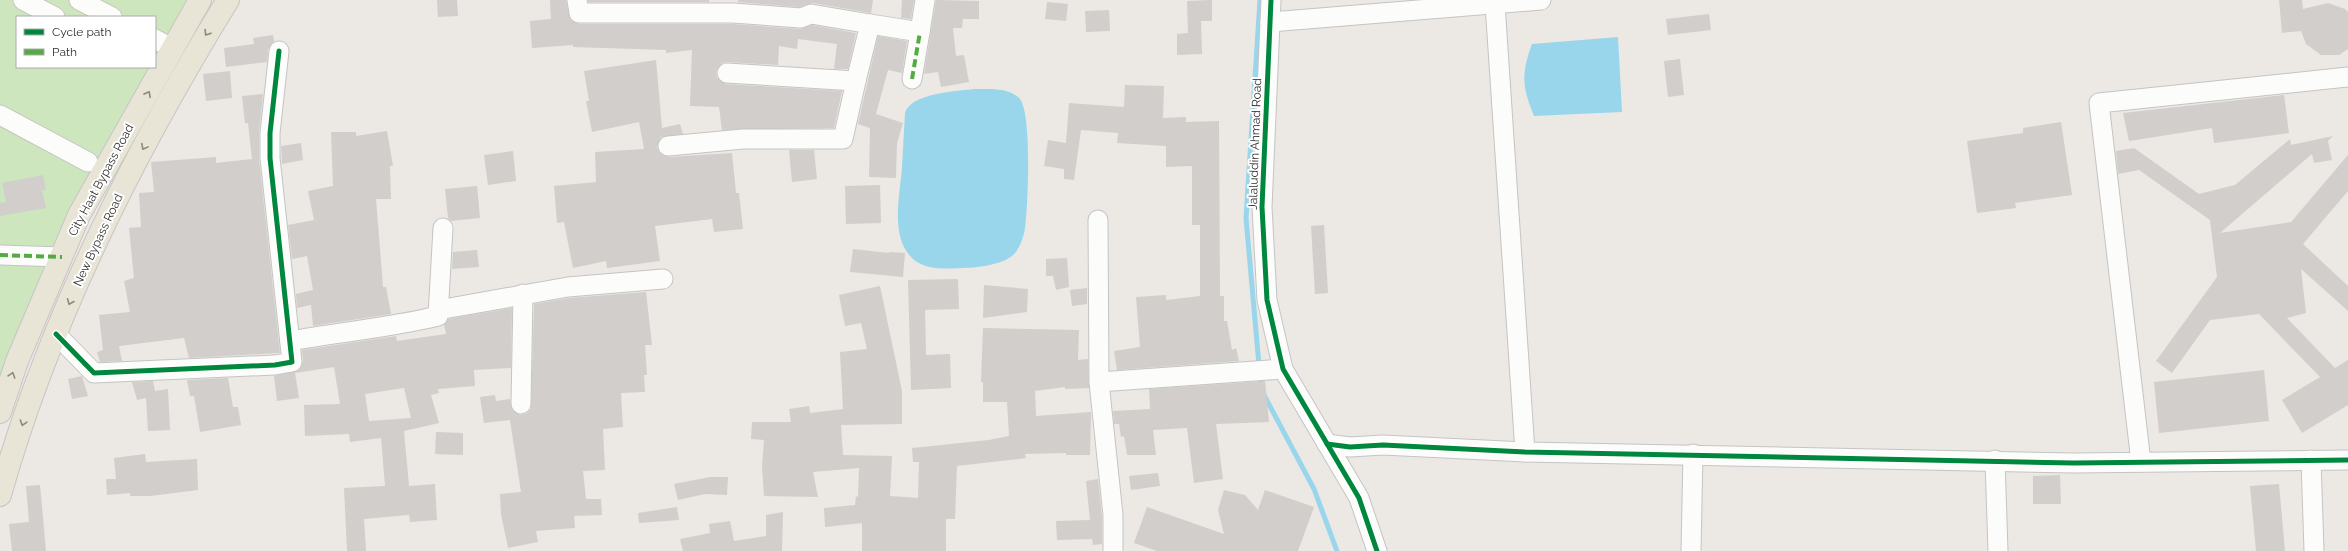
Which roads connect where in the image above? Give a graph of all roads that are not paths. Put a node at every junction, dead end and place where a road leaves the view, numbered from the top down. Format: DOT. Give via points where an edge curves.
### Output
graph roads {
  1 [pos="23,0"];
  2 [pos="200,0"];
  3 [pos="228,0"];
  4 [pos="577,0"];
  5 [pos="925,0"];
  6 [pos="1271,0"];
  7 [pos="1541,0"];
  8 [pos="85,1"];
  9 [pos="1495,4"];
  10 [pos="53,16"];
  11 [pos="110,16"];
  12 [pos="1270,22"];
  13 [pos="870,24"];
  14 [pos="920,32"];
  15 [pos="164,44"];
  16 [pos="279,51"];
  17 [pos="156,65"];
  18 [pos="154,70"];
  19 [pos="727,73"];
  20 [pos="2348,77"];
  21 [pos="912,79"];
  22 [pos="856,81"];
  23 [pos="0,115"];
  24 [pos="0,130"];
  25 [pos="36,134"];
  26 [pos="668,146"];
  27 [pos="88,162"];
  28 [pos="1098,220"];
  29 [pos="443,228"];
  30 [pos="0,255"];
  31 [pos="62,257"];
  32 [pos="663,279"];
  33 [pos="523,294"];
  34 [pos="438,310"];
  35 [pos="56,334"];
  36 [pos="290,341"];
  37 [pos="1283,369"];
  38 [pos="1099,382"];
  39 [pos="521,404"];
  40 [pos="0,412"];
  41 [pos="1327,444"];
  42 [pos="1525,452"];
  43 [pos="1693,454"];
  44 [pos="1995,460"];
  45 [pos="2311,460"];
  46 [pos="2348,460"];
  47 [pos="2141,462"];
  48 [pos="0,495"];
  49 [pos="1113,551"];
  50 [pos="1377,551"];
  51 [pos="1691,551"];
  52 [pos="1998,551"];
  53 [pos="2314,551"];
  1 -- 10 [label="street"];
  2 -- 15 [label="main road, City Haat Bypass Road"];
  3 -- 35 [label="main road, New Bypass Road, one-way" via="183,72 102,226"];
  4 -- 13 [label="street" via="579,13 732,14 801,18 811,14"];
  5 -- 14 [label="street"];
  6 -- 12 [label="street, Jalaluddin Ahmad Road"];
  7 -- 9 [label="street"];
  8 -- 11 [label="street"];
  9 -- 12 [label="street"];
  9 -- 42 [label="street"];
  12 -- 37 [label="street, Jalaluddin Ahmad Road" via="1262,207 1267,300"];
  13 -- 14 [label="street"];
  13 -- 22 [label="street"];
  14 -- 21 [label="street"];
  15 -- 17 [label="main road, City Haat Bypass Road"];
  16 -- 36 [label="street" via="270,133 270,158"];
  31 -- 18 [label="main road, City Haat Bypass Road, one-way" via="80,215"];
  19 -- 22 [label="street"];
  20 -- 47 [label="street" via="2099,103"];
  22 -- 26 [label="street" via="843,138 743,139"];
  23 -- 25 [label="street"];
  24 -- 25 [label="street"];
  25 -- 27 [label="street"];
  28 -- 38 [label="street"];
  29 -- 34 [label="street"];
  30 -- 31 [label="street"];
  40 -- 31 [label="main road, City Haat Bypass Road, one-way" via="16,361"];
  32 -- 33 [label="street" via="568,287"];
  33 -- 34 [label="street"];
  33 -- 39 [label="street"];
  34 -- 36 [label="street" via="438,316 396,326 336,332"];
  35 -- 36 [label="street" via="94,373 275,365 292,362"];
  35 -- 48 [label="main road, New Bypass Road, one-way" via="41,370"];
  37 -- 38 [label="street"];
  37 -- 41 [label="street, Jalaluddin Ahmad Road"];
  38 -- 49 [label="street" via="1113,515"];
  41 -- 42 [label="street" via="1350,447 1383,445"];
  41 -- 50 [label="street, Jalaluddin Ahmad Road" via="1358,498"];
  42 -- 43 [label="street"];
  43 -- 44 [label="street"];
  43 -- 51 [label="street"];
  44 -- 47 [label="street"];
  44 -- 52 [label="street"];
  45 -- 46 [label="street"];
  45 -- 47 [label="street"];
  45 -- 53 [label="street"];
}
